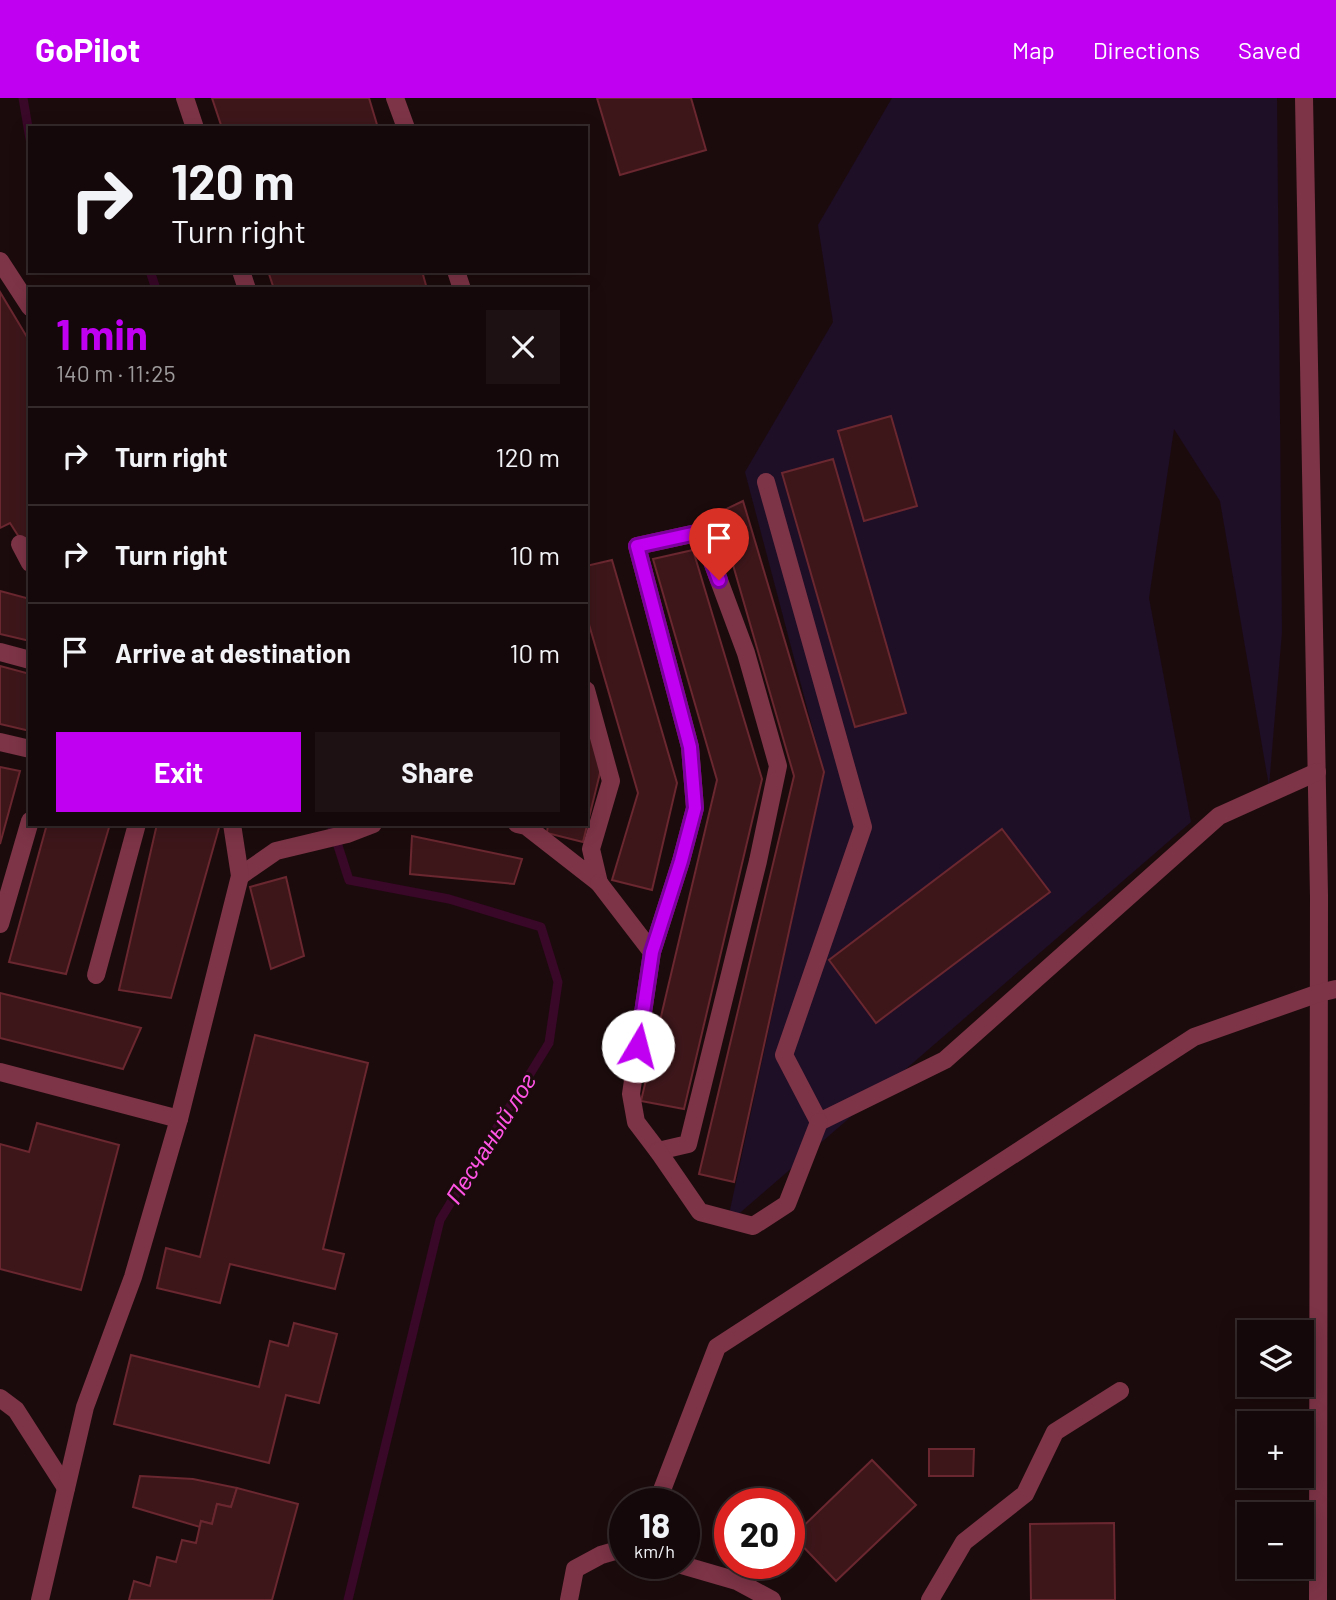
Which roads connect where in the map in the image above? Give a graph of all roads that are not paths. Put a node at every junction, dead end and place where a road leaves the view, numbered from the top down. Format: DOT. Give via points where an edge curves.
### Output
graph roads {
  1 [pos="185,98"];
  2 [pos="395,98"];
  3 [pos="1304,98"];
  4 [pos="194,126"];
  5 [pos="404,126"];
  6 [pos="0,261"];
  7 [pos="28,304"];
  8 [pos="766,482"];
  9 [pos="20,544"];
  10 [pos="28,559"];
  11 [pos="0,652"];
  12 [pos="28,659"];
  13 [pos="588,697"];
  14 [pos="0,742"];
  15 [pos="28,749"];
  16 [pos="1317,772"];
  17 [pos="29,826"];
  18 [pos="136,826"];
  19 [pos="232,826"];
  20 [pos="368,826"];
  21 [pos="526,826"];
  22 [pos="240,876"];
  23 [pos="598,883"];
  24 [pos="0,924"];
  25 [pos="652,952"];
  26 [pos="96,975"];
  27 [pos="1327,991"];
  28 [pos="0,1072"];
  29 [pos="179,1119"];
  30 [pos="820,1122"];
  31 [pos="658,1150"];
  32 [pos="1121,1391"];
  33 [pos="0,1398"];
  34 [pos="66,1488"];
  35 [pos="663,1488"];
  36 [pos="609,1553"];
  37 [pos="700,1570"];
  38 [pos="40,1600"];
  39 [pos="569,1600"];
  40 [pos="772,1600"];
  41 [pos="930,1600"];
  42 [pos="1318,1600"];
  1 -- 4 [label="street"];
  2 -- 5 [label="street"];
  3 -- 16 [label="street"];
  6 -- 7 [label="street"];
  8 -- 30 [label="street" via="863,827 784,1055"];
  9 -- 10 [label="street"];
  11 -- 12 [label="street"];
  13 -- 23 [label="street" via="611,781 591,849"];
  14 -- 15 [label="street"];
  16 -- 27 [label="street"];
  16 -- 30 [label="street" via="1219,816 945,1060"];
  17 -- 24 [label="street"];
  18 -- 26 [label="street"];
  19 -- 22 [label="street"];
  20 -- 22 [label="street" via="276,852"];
  21 -- 23 [label="street"];
  22 -- 29 [label="street"];
  23 -- 25 [label="street"];
  25 -- 31 [label="street" via="631,1094 636,1122"];
  25 -- 31 [label="street" via="695,808 690,747 637,546 701,532 746,653 778,766 688,1144"];
  27 -- 35 [label="street" via="1194,1037 717,1347"];
  27 -- 42 [label="street"];
  28 -- 29 [label="street"];
  29 -- 34 [label="street" via="133,1277 85,1407"];
  30 -- 31 [label="street" via="787,1204 753,1227 700,1212"];
  32 -- 41 [label="street" via="1055,1432 1025,1494 964,1542"];
  33 -- 34 [label="street" via="16,1410"];
  34 -- 38 [label="street"];
  36 -- 39 [label="street" via="575,1569"];
  37 -- 40 [label="street" via="737,1581"];
}
